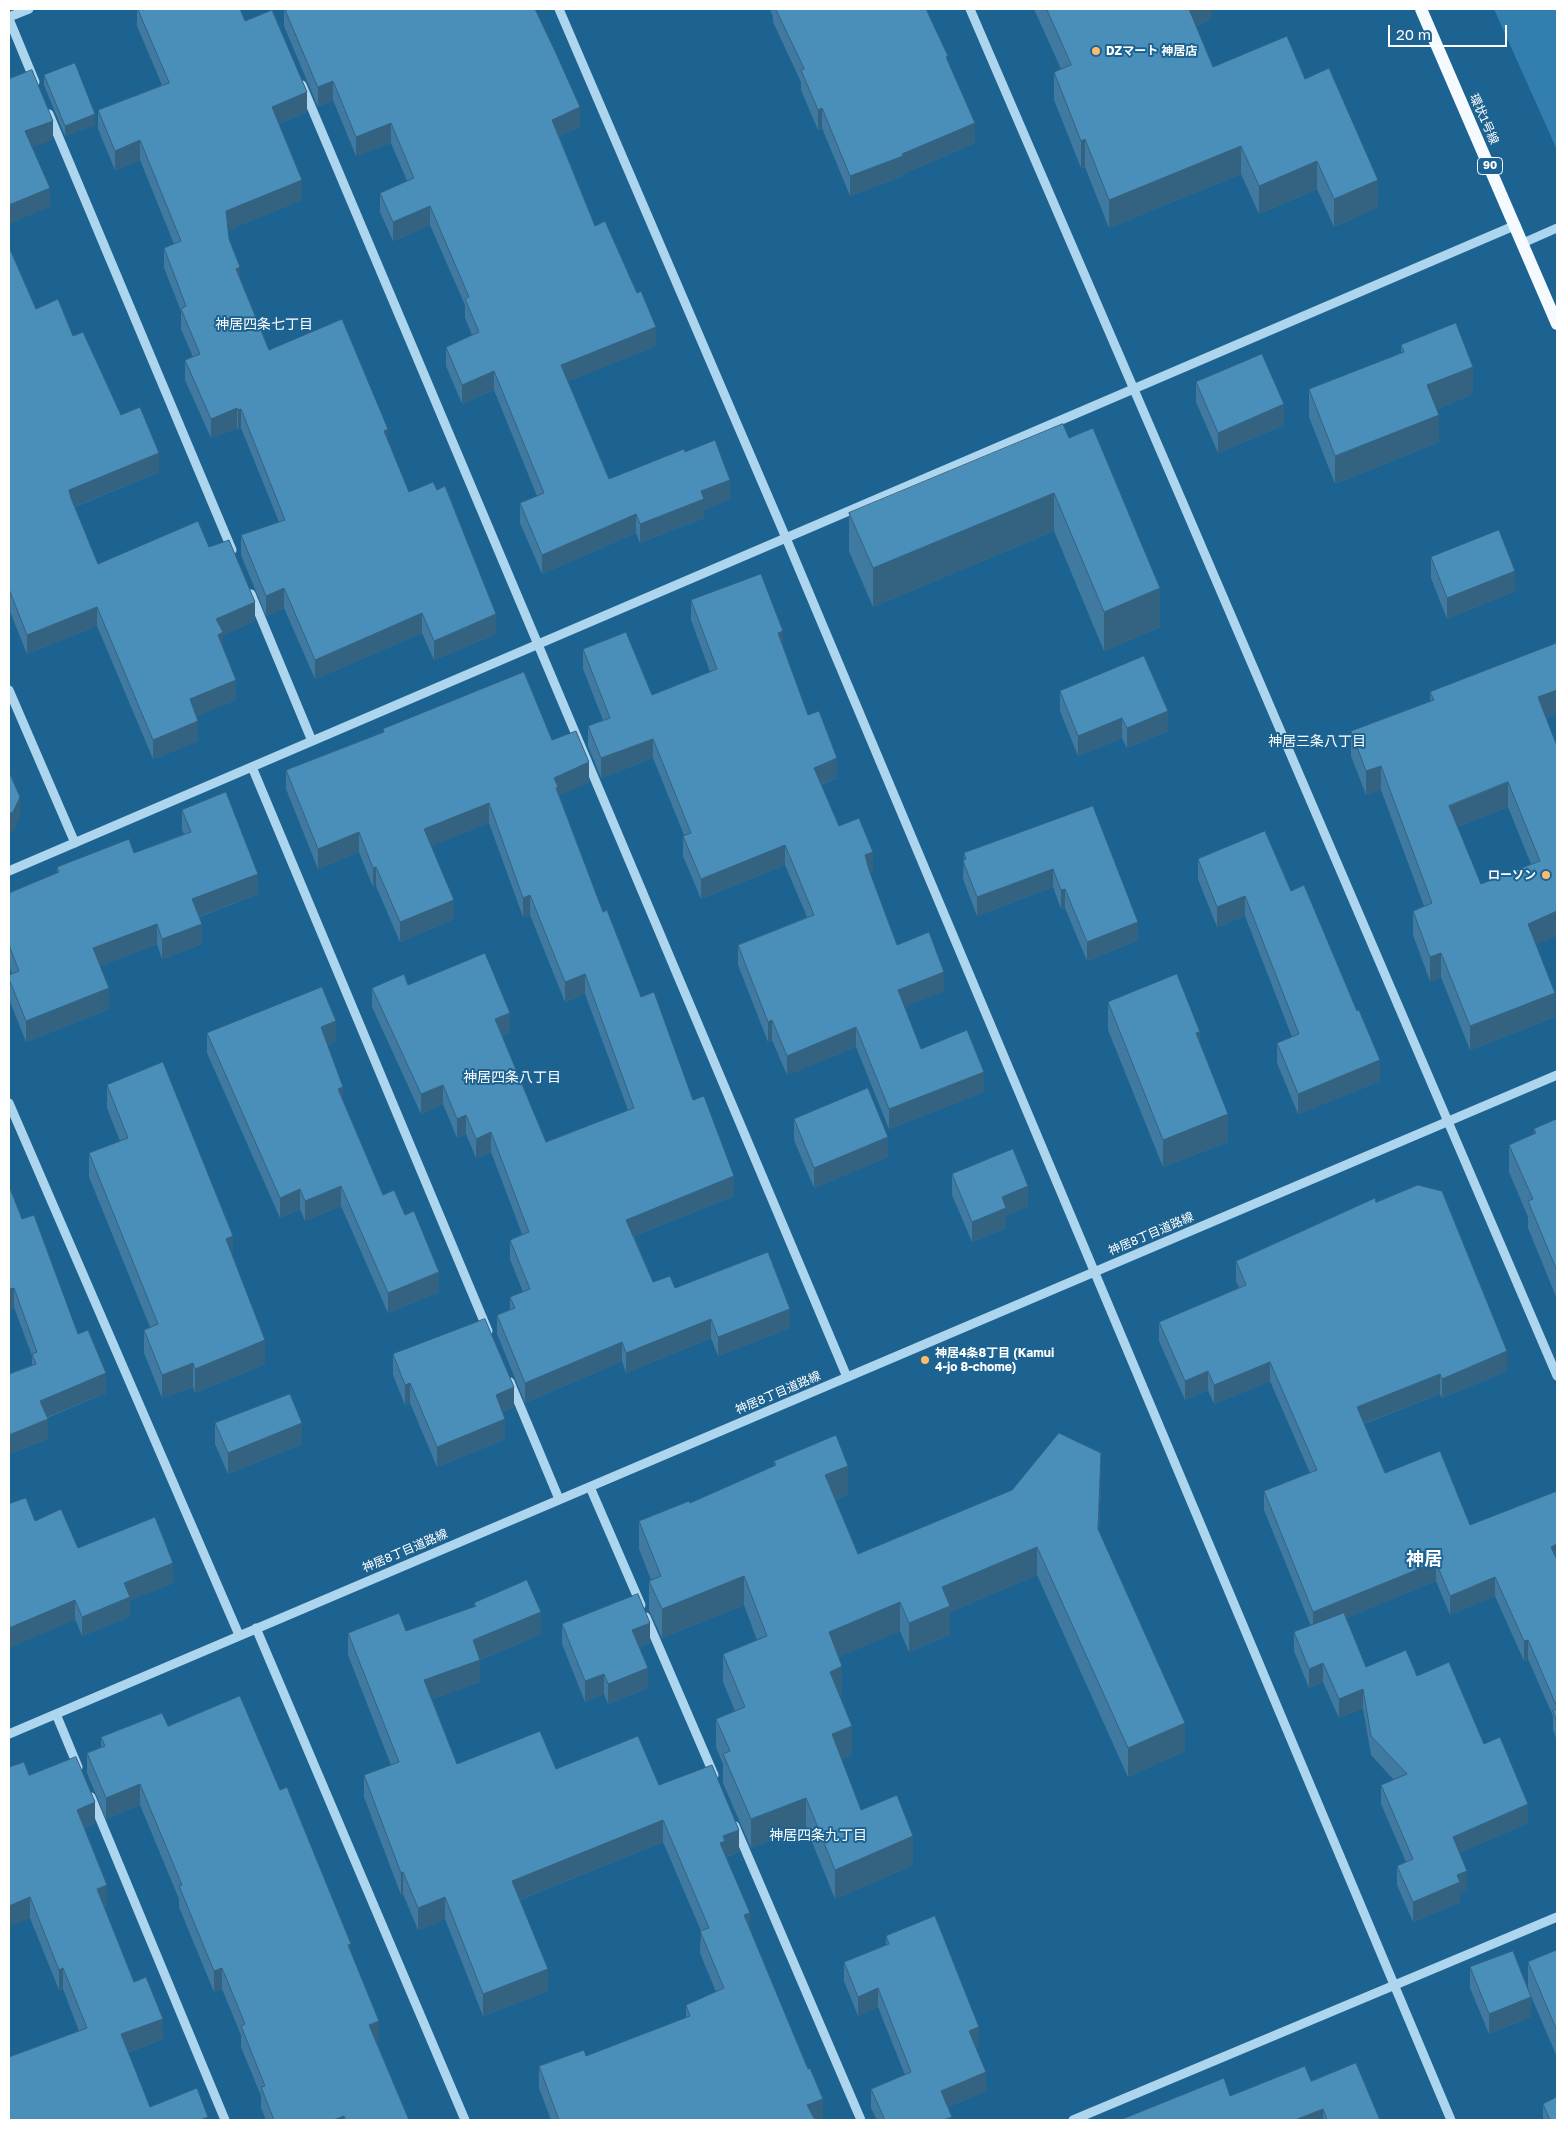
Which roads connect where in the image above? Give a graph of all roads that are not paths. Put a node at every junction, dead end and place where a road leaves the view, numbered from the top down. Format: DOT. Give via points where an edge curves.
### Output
graph roads {
  1 [pos="29,9"];
  2 [pos="559,9"];
  3 [pos="970,9"];
  4 [pos="1421,9"];
  5 [pos="9,18"];
  6 [pos="298,73"];
  7 [pos="40,92"];
  8 [pos="43,101"];
  9 [pos="1516,225"];
  10 [pos="1557,228"];
  11 [pos="1523,242"];
  12 [pos="1557,324"];
  13 [pos="1132,390"];
  14 [pos="786,538"];
  15 [pos="236,558"];
  16 [pos="247,586"];
  17 [pos="540,644"];
  18 [pos="9,690"];
  19 [pos="312,741"];
  20 [pos="252,767"];
  21 [pos="75,843"];
  22 [pos="9,871"];
  23 [pos="1557,1075"];
  24 [pos="9,1103"];
  25 [pos="1450,1120"];
  26 [pos="1095,1271"];
  27 [pos="494,1344"];
  28 [pos="505,1371"];
  29 [pos="1557,1376"];
  30 [pos="848,1377"];
  31 [pos="590,1486"];
  32 [pos="559,1499"];
  33 [pos="256,1628"];
  34 [pos="239,1636"];
  35 [pos="56,1714"];
  36 [pos="9,1734"];
  37 [pos="82,1777"];
  38 [pos="716,1780"];
  39 [pos="86,1786"];
  40 [pos="732,1817"];
  41 [pos="1557,1917"];
  42 [pos="1393,1986"];
  43 [pos="225,2120"];
  44 [pos="465,2120"];
  45 [pos="861,2120"];
  46 [pos="1073,2120"];
  47 [pos="1451,2120"];
  1 -- 5 [label="street"];
  2 -- 14 [label="street"];
  3 -- 13 [label="street"];
  4 -- 9 [label="main road, 環状1号線 / 90"];
  5 -- 7 [label="street"];
  6 -- 17 [label="street"];
  8 -- 15 [label="street"];
  9 -- 11 [label="main road, 環状1号線 / 90"];
  9 -- 13 [label="street"];
  10 -- 11 [label="street"];
  11 -- 12 [label="main road, 環状1号線 / 90"];
  13 -- 14 [label="street"];
  13 -- 25 [label="street"];
  14 -- 17 [label="street"];
  14 -- 26 [label="street"];
  16 -- 19 [label="street"];
  17 -- 19 [label="street"];
  17 -- 30 [label="street"];
  18 -- 21 [label="street"];
  19 -- 20 [label="street"];
  20 -- 21 [label="street"];
  20 -- 27 [label="street"];
  21 -- 22 [label="street"];
  23 -- 25 [label="street, 神居8丁目道路線"];
  24 -- 34 [label="street"];
  25 -- 26 [label="street, 神居8丁目道路線"];
  25 -- 29 [label="street"];
  26 -- 30 [label="street, 神居8丁目道路線"];
  26 -- 42 [label="street"];
  28 -- 32 [label="street"];
  30 -- 31 [label="street, 神居8丁目道路線"];
  31 -- 32 [label="street, 神居8丁目道路線"];
  31 -- 38 [label="street"];
  32 -- 33 [label="street, 神居8丁目道路線"];
  33 -- 34 [label="street, 神居8丁目道路線"];
  33 -- 44 [label="street"];
  34 -- 35 [label="street, 神居8丁目道路線"];
  35 -- 36 [label="street, 神居8丁目道路線"];
  35 -- 37 [label="street"];
  39 -- 43 [label="street"];
  40 -- 45 [label="street"];
  41 -- 42 [label="street"];
  42 -- 46 [label="street"];
  42 -- 47 [label="street"];
}
